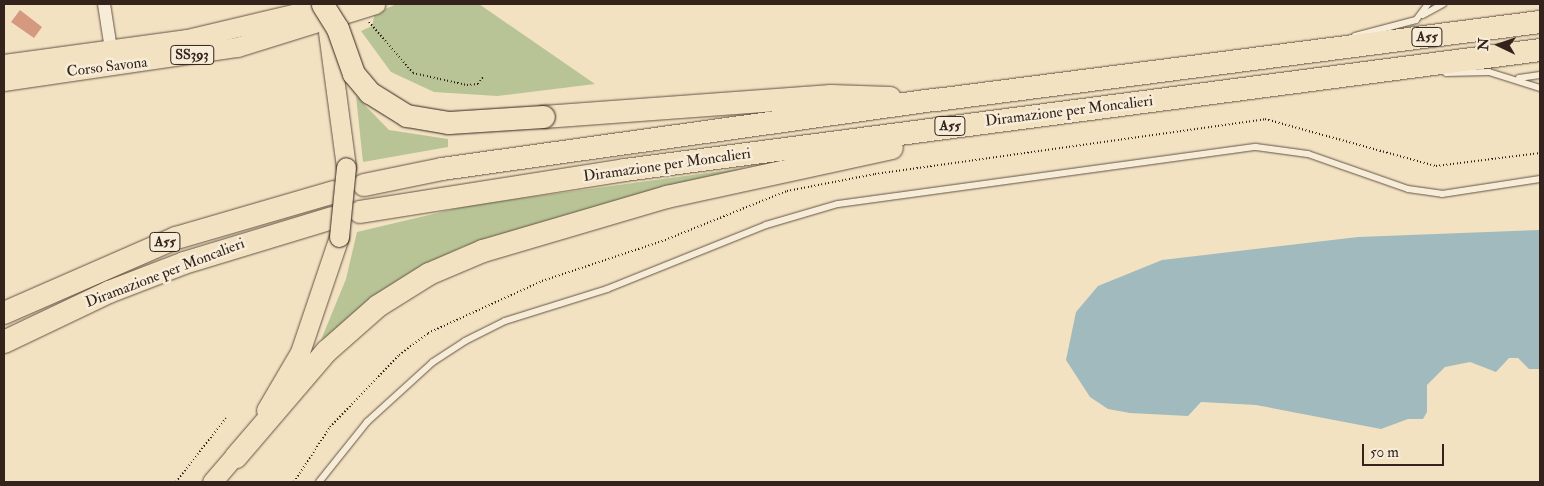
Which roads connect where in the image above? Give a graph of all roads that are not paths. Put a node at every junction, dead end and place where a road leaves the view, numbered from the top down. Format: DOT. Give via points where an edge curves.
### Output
graph roads {
  1 [pos="104,4"];
  2 [pos="327,4"];
  3 [pos="375,4"];
  4 [pos="1428,4"];
  5 [pos="1443,4"];
  6 [pos="1423,15"];
  7 [pos="1540,22"];
  8 [pos="112,49"];
  9 [pos="1540,50"];
  10 [pos="1314,52"];
  11 [pos="4,64"];
  12 [pos="1385,70"];
  13 [pos="1540,75"];
  14 [pos="1518,78"];
  15 [pos="4,81"];
  16 [pos="1540,88"];
  17 [pos="936,100"];
  18 [pos="1040,114"];
  19 [pos="1540,179"];
  20 [pos="364,185"];
  21 [pos="334,192"];
  22 [pos="360,212"];
  23 [pos="336,228"];
  24 [pos="4,312"];
  25 [pos="4,342"];
  26 [pos="236,457"];
  27 [pos="212,482"];
  28 [pos="319,482"];
  1 -- 8 [label="street"];
  2 -- 8 [label="main road, Corso Savona / SS393" via="234,30"];
  2 -- 17 [label="highway, bridge" via="354,74 370,93 407,116 449,123 831,96"];
  2 -- 23 [label="main road, bridge" via="346,167"];
  3 -- 15 [label="main road, Corso Savona / SS393" via="237,47"];
  4 -- 6 [label="lane"];
  5 -- 6 [label="lane"];
  6 -- 10 [label="lane"];
  7 -- 10 [label="highway, Diramazione per Moncalieri / A55"];
  8 -- 11 [label="main road, Corso Savona / SS393"];
  9 -- 12 [label="highway, Diramazione per Moncalieri / A55"];
  10 -- 17 [label="highway, Diramazione per Moncalieri / A55"];
  12 -- 14 [label="lane" via="1433,74 1489,72"];
  12 -- 18 [label="highway, Diramazione per Moncalieri / A55"];
  13 -- 14 [label="lane"];
  14 -- 16 [label="lane"];
  17 -- 20 [label="highway, Diramazione per Moncalieri / A55" via="442,169"];
  18 -- 22 [label="highway, Diramazione per Moncalieri / A55" via="497,188"];
  18 -- 26 [label="highway" via="666,197 456,261 404,288 354,326"];
  19 -- 28 [label="lane" via="1442,194 1408,189 1308,154 1256,147 838,204 766,225 607,289 505,321 464,341 433,362 367,422"];
  21 -- 24 [label="highway, Diramazione per Moncalieri / A55" via="176,238"];
  23 -- 25 [label="highway, Diramazione per Moncalieri / A55" via="174,267"];
  23 -- 26 [label="main road" via="300,352"];
  26 -- 27 [label="main road"];
}
